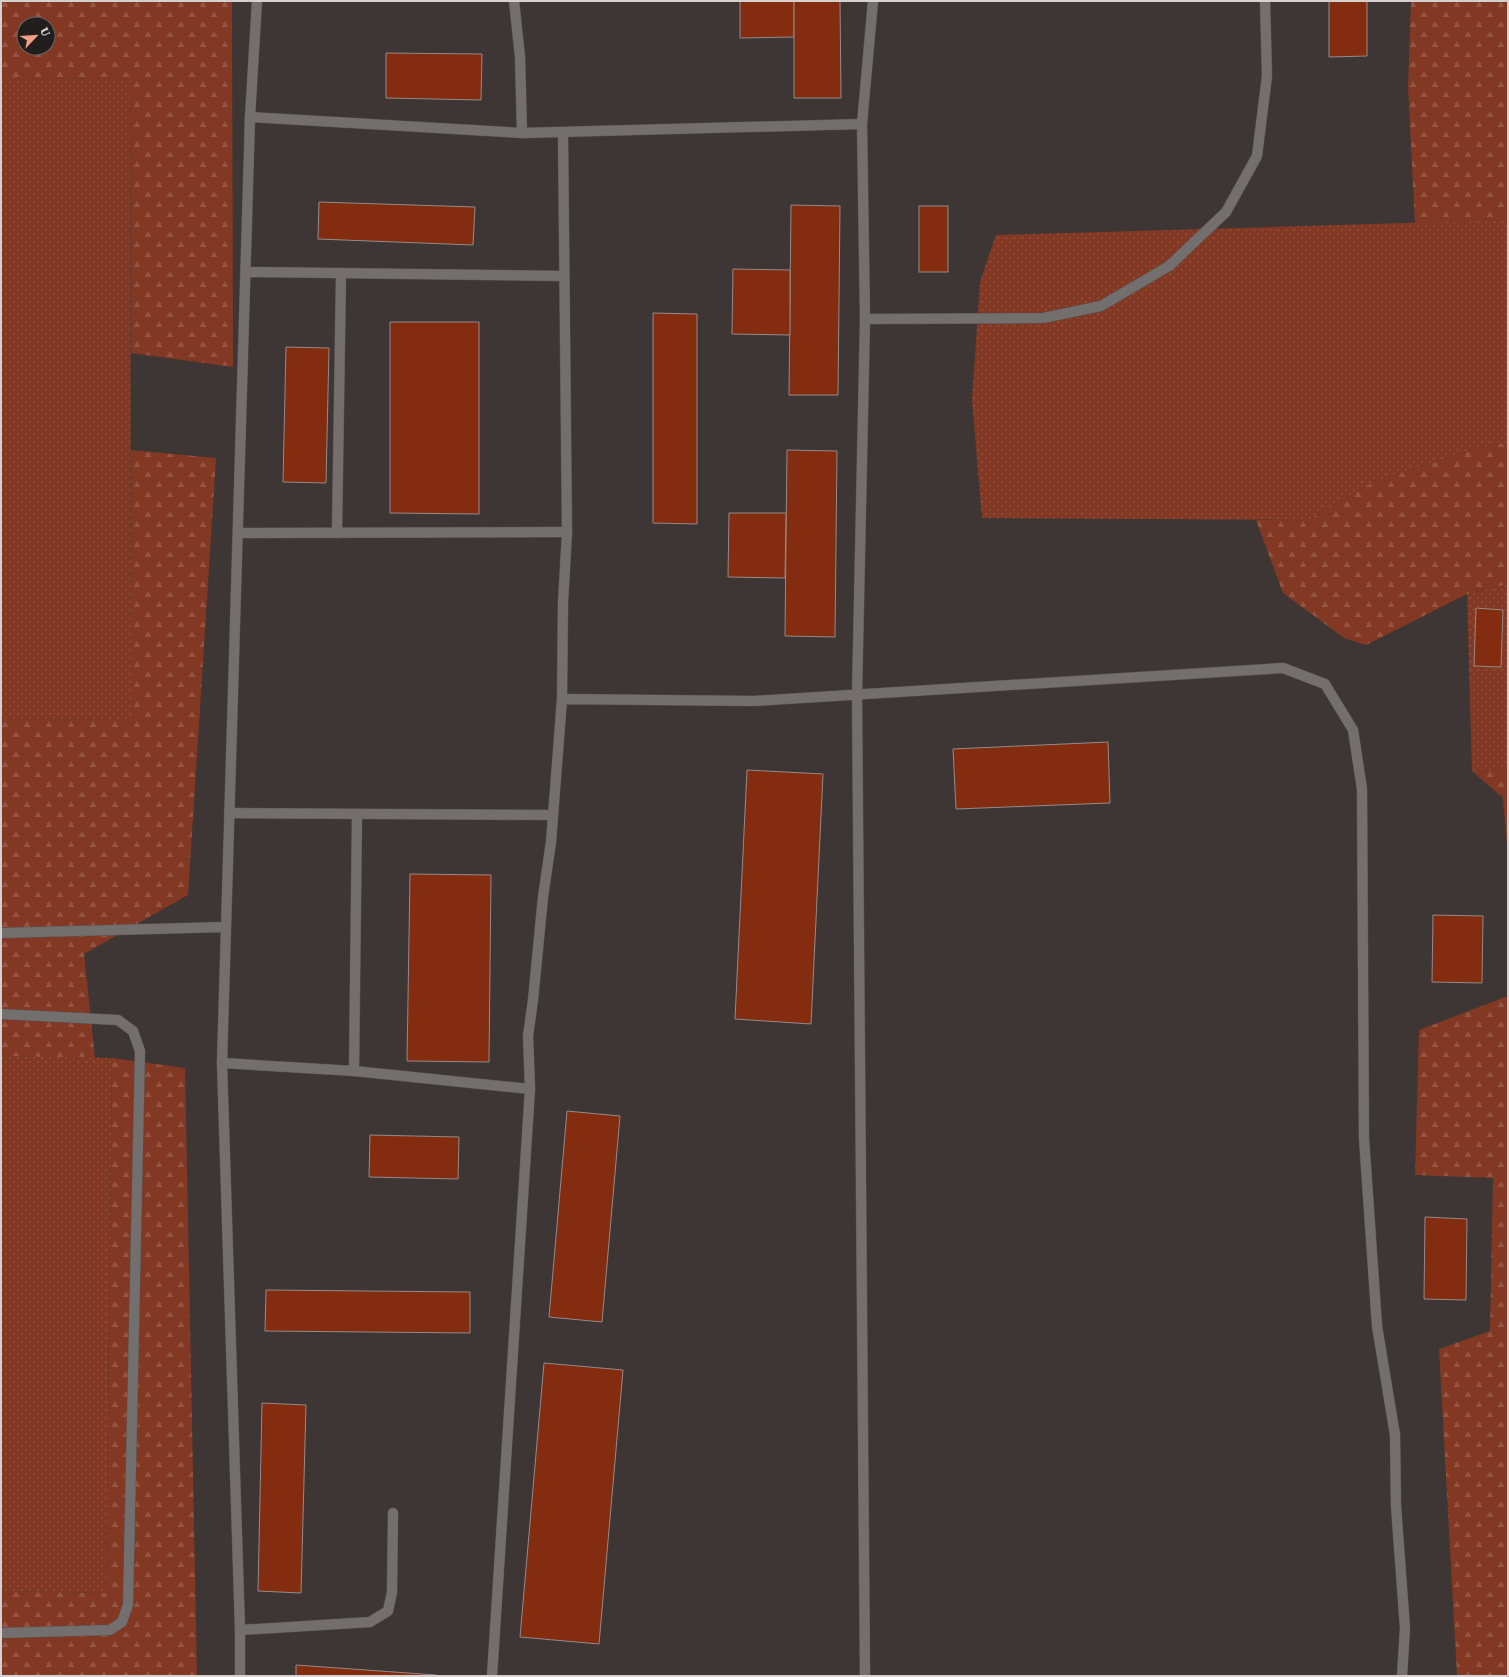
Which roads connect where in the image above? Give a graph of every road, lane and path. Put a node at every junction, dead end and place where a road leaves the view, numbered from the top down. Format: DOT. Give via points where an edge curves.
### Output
graph roads {
  1 [pos="257,1"];
  2 [pos="514,1"];
  3 [pos="873,1"];
  4 [pos="1265,1"];
  5 [pos="250,117"];
  6 [pos="862,124"];
  7 [pos="563,132"];
  8 [pos="522,133"];
  9 [pos="246,272"];
  10 [pos="341,273"];
  11 [pos="564,276"];
  12 [pos="865,319"];
  13 [pos="567,532"];
  14 [pos="238,533"];
  15 [pos="337,533"];
  16 [pos="857,696"];
  17 [pos="562,699"];
  18 [pos="229,814"];
  19 [pos="357,814"];
  20 [pos="553,815"];
  21 [pos="225,927"];
  22 [pos="1,933"];
  23 [pos="1,1014"];
  24 [pos="222,1063"];
  25 [pos="354,1071"];
  26 [pos="530,1089"];
  27 [pos="393,1513"];
  28 [pos="240,1630"];
  29 [pos="1,1633"];
  30 [pos="240,1676"];
  31 [pos="492,1676"];
  32 [pos="865,1676"];
  33 [pos="1402,1676"];
  1 -- 5 [label="lane"];
  2 -- 8 [label="lane" via="520,58"];
  3 -- 6 [label="lane"];
  4 -- 12 [label="lane" via="1267,76 1257,156 1226,212 1169,266 1101,306 1043,318"];
  5 -- 8 [label="lane"];
  5 -- 9 [label="lane"];
  6 -- 7 [label="lane"];
  6 -- 12 [label="lane"];
  7 -- 8 [label="lane"];
  7 -- 11 [label="lane"];
  9 -- 10 [label="lane"];
  9 -- 14 [label="lane"];
  10 -- 11 [label="lane"];
  10 -- 15 [label="lane"];
  11 -- 13 [label="lane"];
  12 -- 16 [label="lane"];
  13 -- 15 [label="lane"];
  13 -- 17 [label="lane"];
  14 -- 15 [label="lane"];
  14 -- 18 [label="lane"];
  16 -- 17 [label="lane" via="754,701"];
  16 -- 32 [label="lane"];
  16 -- 33 [label="lane" via="1283,668 1324,684 1353,730 1362,789 1364,1138 1377,1326 1395,1435 1396,1506 1405,1628"];
  17 -- 20 [label="lane"];
  18 -- 19 [label="lane"];
  18 -- 21 [label="lane"];
  19 -- 20 [label="lane"];
  19 -- 25 [label="lane"];
  20 -- 26 [label="lane" via="528,1036"];
  21 -- 22 [label="lane"];
  21 -- 24 [label="lane"];
  23 -- 29 [label="lane" via="118,1020 133,1031 140,1052 128,1605 122,1622 110,1630"];
  24 -- 25 [label="lane"];
  24 -- 28 [label="lane"];
  25 -- 26 [label="lane"];
  26 -- 31 [label="lane"];
  27 -- 28 [label="lane" via="392,1592 388,1611 370,1622"];
  28 -- 30 [label="lane"];
}
